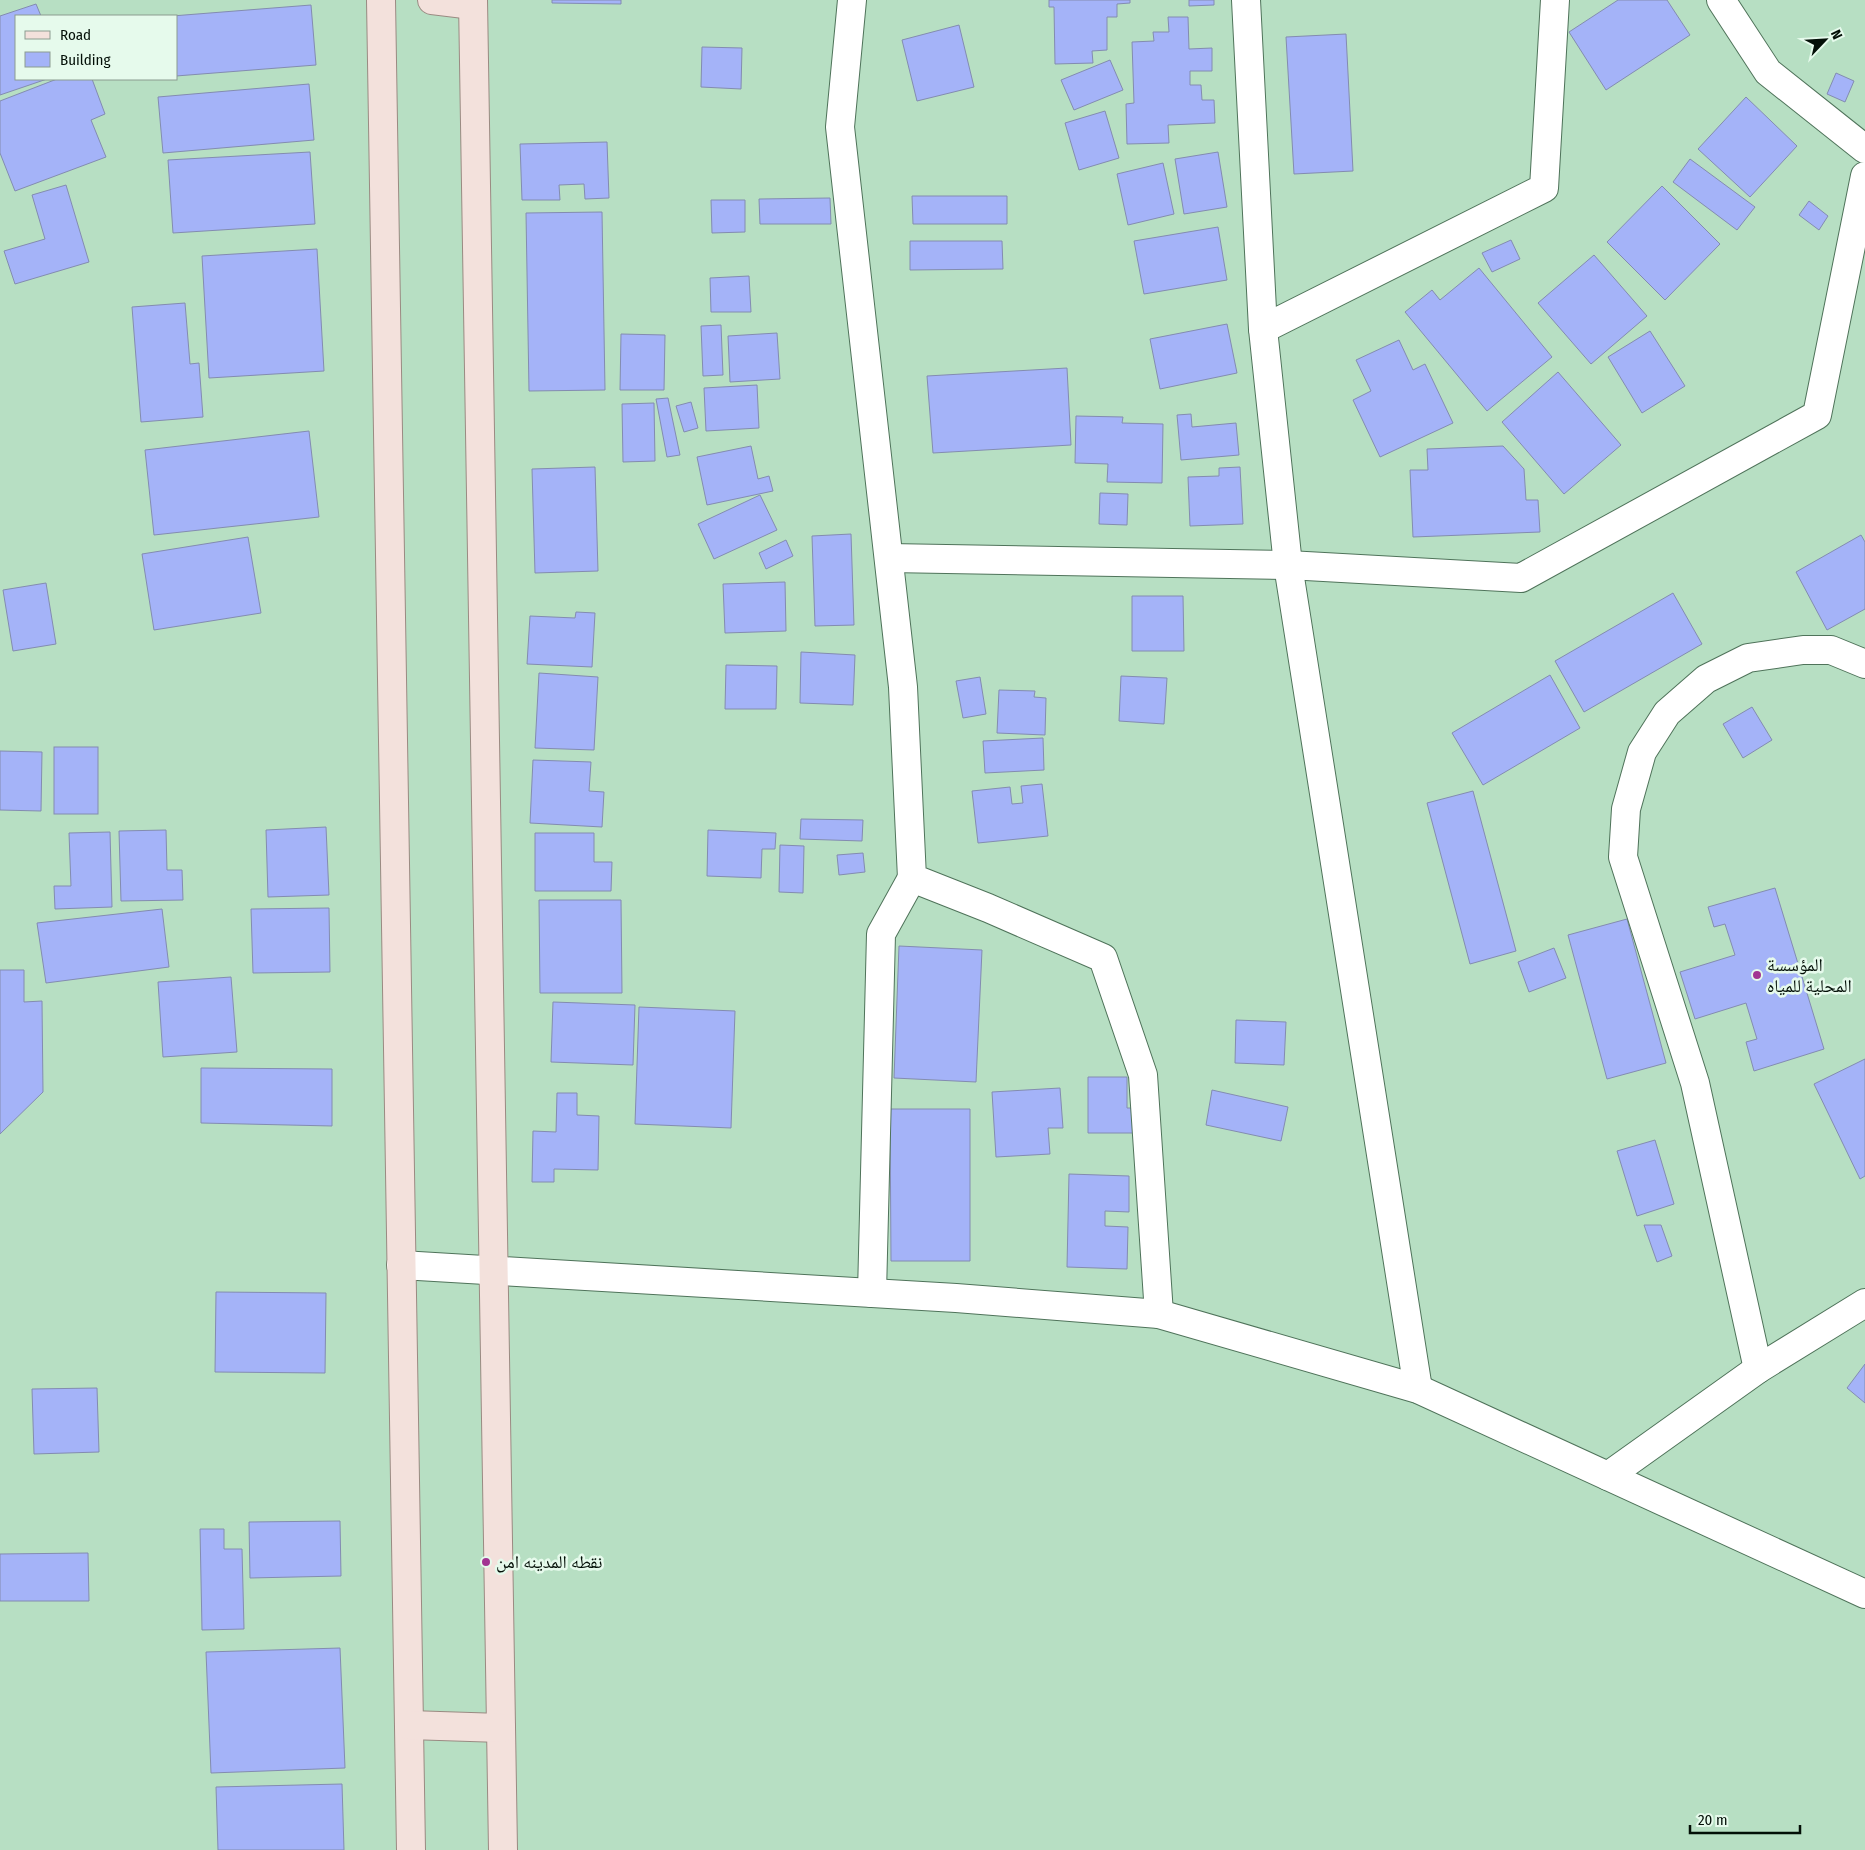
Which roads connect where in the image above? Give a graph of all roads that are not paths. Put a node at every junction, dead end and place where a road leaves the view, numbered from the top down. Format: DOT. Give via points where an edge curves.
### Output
graph roads {
  1 [pos="380,0"];
  2 [pos="432,0"];
  3 [pos="852,0"];
  4 [pos="1246,0"];
  5 [pos="1555,0"];
  6 [pos="1721,0"];
  7 [pos="473,3"];
  8 [pos="1865,149"];
  9 [pos="1865,176"];
  10 [pos="1263,329"];
  11 [pos="889,558"];
  12 [pos="1288,565"];
  13 [pos="1865,664"];
  14 [pos="912,878"];
  15 [pos="401,1265"];
  16 [pos="495,1270"];
  17 [pos="872,1292"];
  18 [pos="1865,1303"];
  19 [pos="1159,1314"];
  20 [pos="1758,1369"];
  21 [pos="1418,1389"];
  22 [pos="1608,1476"];
  23 [pos="1865,1594"];
  24 [pos="409,1726"];
  25 [pos="501,1728"];
  26 [pos="411,1850"];
  27 [pos="503,1850"];
  1 -- 15 [label="main road"];
  2 -- 7 [label="main road"];
  3 -- 11 [label="street" via="840,128"];
  4 -- 10 [label="street"];
  5 -- 10 [label="street" via="1544,188"];
  6 -- 8 [label="street" via="1768,72"];
  7 -- 16 [label="main road"];
  9 -- 12 [label="street" via="1817,415 1521,578"];
  10 -- 12 [label="street"];
  11 -- 12 [label="street"];
  11 -- 14 [label="street" via="903,687"];
  12 -- 21 [label="street"];
  13 -- 20 [label="street" via="1831,650 1803,650 1748,658 1706,678 1667,712 1642,752 1626,809 1623,857 1694,1083"];
  14 -- 17 [label="street" via="881,934"];
  14 -- 19 [label="street" via="1103,958 1143,1075"];
  15 -- 16 [label="street"];
  15 -- 24 [label="main road"];
  16 -- 17 [label="street"];
  16 -- 25 [label="main road"];
  17 -- 19 [label="street"];
  18 -- 20 [label="street"];
  19 -- 21 [label="street"];
  20 -- 22 [label="street"];
  21 -- 22 [label="street"];
  22 -- 23 [label="street"];
  24 -- 25 [label="main road"];
  24 -- 26 [label="main road"];
  25 -- 27 [label="main road"];
}
